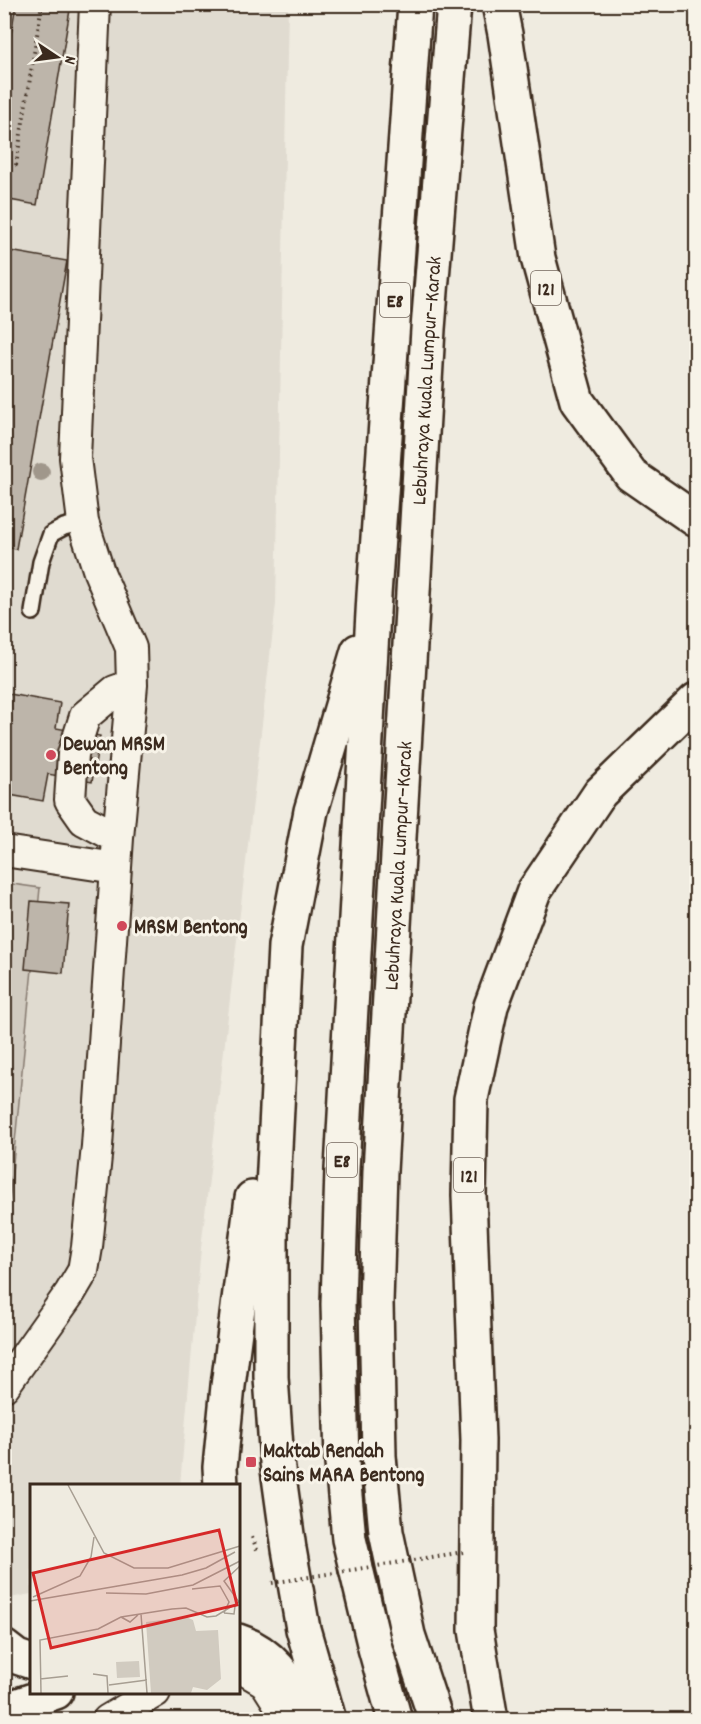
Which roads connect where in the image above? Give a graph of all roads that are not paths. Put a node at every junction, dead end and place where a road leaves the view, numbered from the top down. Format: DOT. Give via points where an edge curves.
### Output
graph roads {
  1 [pos="96,4"];
  2 [pos="415,4"];
  3 [pos="453,4"];
  4 [pos="499,4"];
  5 [pos="696,520"];
  6 [pos="83,522"];
  7 [pos="374,595"];
  8 [pos="33,612"];
  9 [pos="132,685"];
  10 [pos="696,700"];
  11 [pos="118,838"];
  12 [pos="4,851"];
  13 [pos="116,868"];
  14 [pos="285,946"];
  15 [pos="4,1386"];
  16 [pos="221,1484"];
  17 [pos="240,1642"];
  18 [pos="4,1647"];
  19 [pos="30,1661"];
  20 [pos="240,1667"];
  21 [pos="50,1694"];
  22 [pos="152,1694"];
  23 [pos="4,1710"];
  24 [pos="108,1719"];
  25 [pos="289,1719"];
  26 [pos="310,1719"];
  27 [pos="329,1719"];
  28 [pos="396,1719"];
  29 [pos="436,1719"];
  30 [pos="491,1719"];
  1 -- 6 [label="street" via="75,458"];
  2 -- 7 [label="highway, Lebuhraya Kuala Lumpur–Karak / E8"];
  3 -- 29 [label="highway, Lebuhraya Kuala Lumpur–Karak / E8" via="427,341 380,1159 376,1303 379,1456 386,1532 408,1635"];
  4 -- 5 [label="highway, 121" via="538,258 577,401 631,475"];
  6 -- 8 [label="lane" via="51,534 41,562"];
  6 -- 9 [label="street" via="131,648"];
  7 -- 14 [label="highway" via="311,811"];
  7 -- 28 [label="highway, Lebuhraya Kuala Lumpur–Karak / E8" via="338,1304 342,1463 349,1539"];
  9 -- 11 [label="street"];
  9 -- 11 [label="street" via="115,691 85,716 73,754 70,800 84,820"];
  10 -- 30 [label="highway, 121" via="600,793 534,891 491,1006 471,1099 469,1196 478,1440 476,1630"];
  11 -- 13 [label="street"];
  12 -- 13 [label="street"];
  13 -- 15 [label="street" via="97,1146 83,1271"];
  14 -- 16 [label="highway" via="270,1013"];
  14 -- 27 [label="highway" via="271,1229 270,1377 289,1549 303,1629"];
  17 -- 26 [label="highway" via="267,1656 281,1671"];
  18 -- 19 [label="highway"];
  20 -- 25 [label="street" via="265,1682"];
  21 -- 23 [label="highway"];
  22 -- 24 [label="street"];
}
